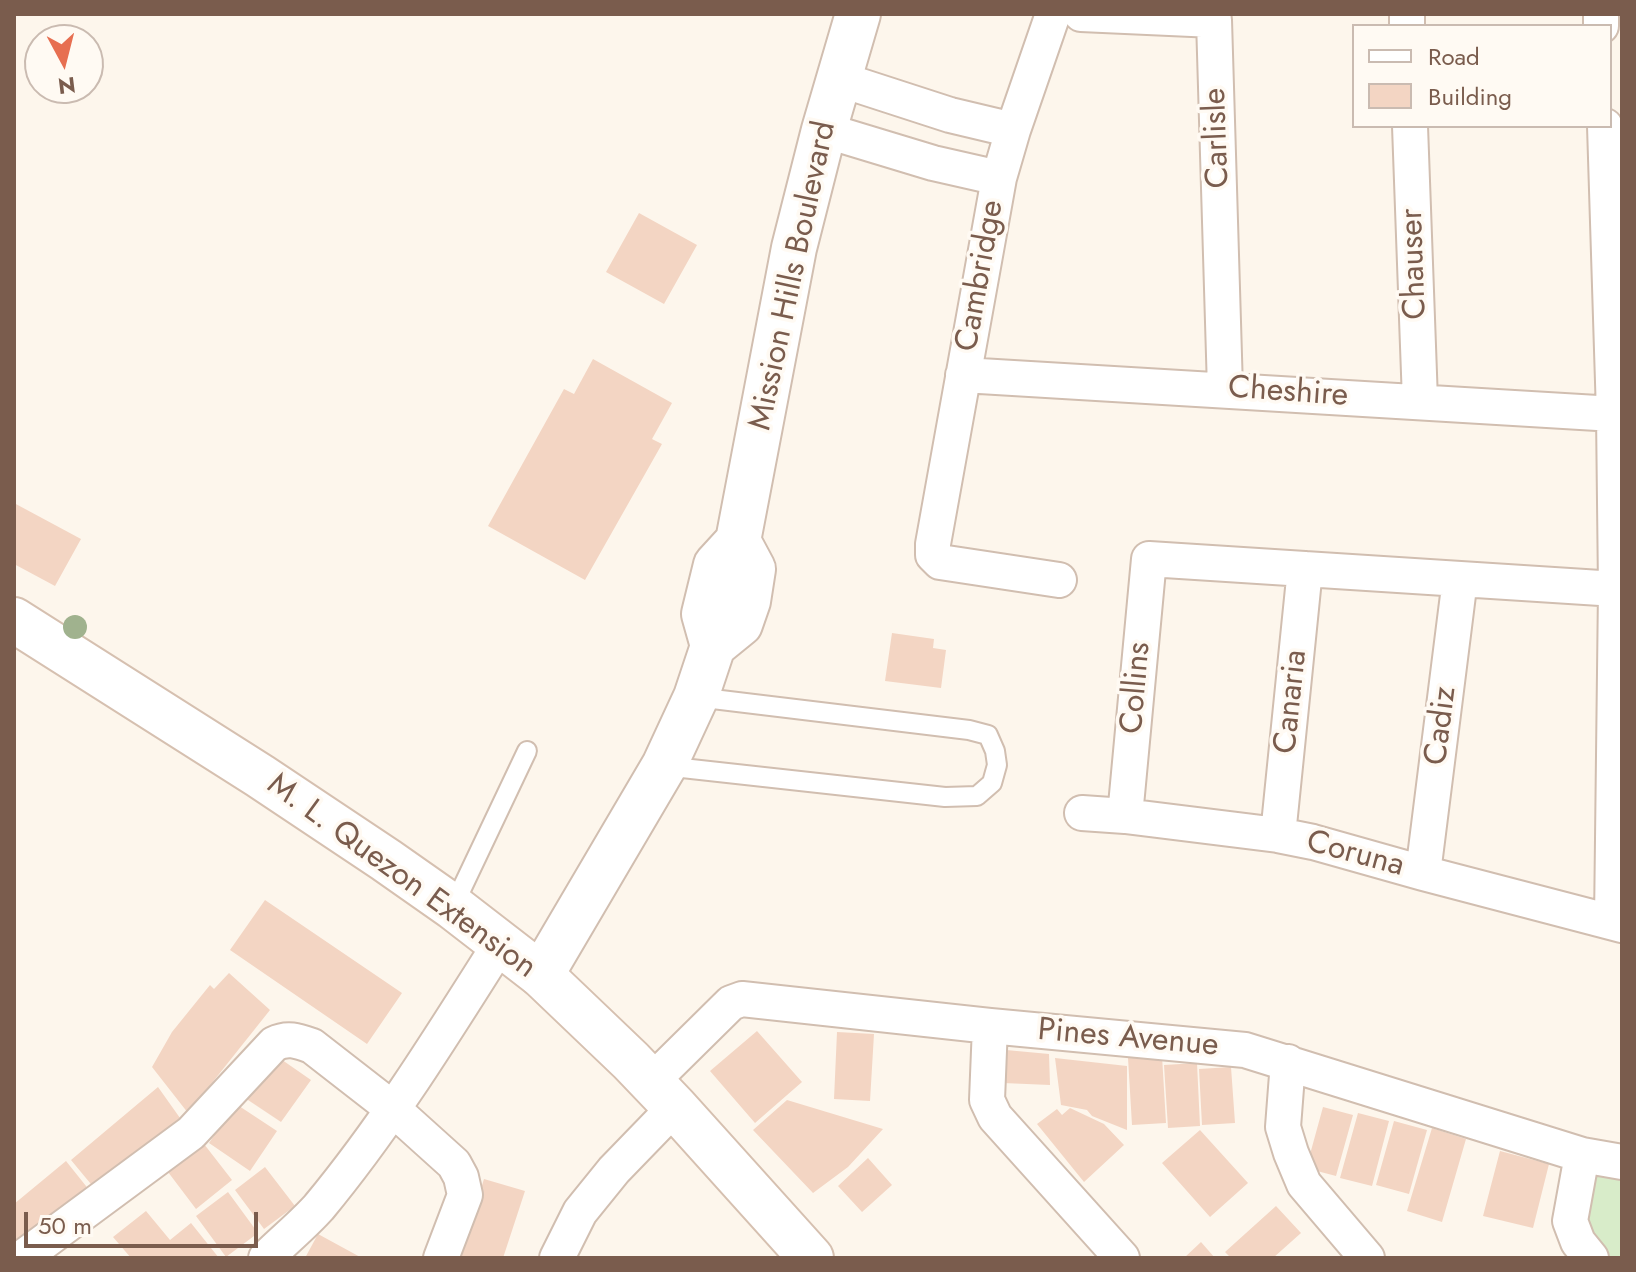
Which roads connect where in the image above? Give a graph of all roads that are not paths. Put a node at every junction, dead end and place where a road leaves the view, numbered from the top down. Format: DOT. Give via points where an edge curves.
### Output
graph roads {
  1 [pos="858,14"];
  2 [pos="1053,14"];
  3 [pos="1081,14"];
  4 [pos="839,79"];
  5 [pos="1410,128"];
  6 [pos="1605,128"];
  7 [pos="824,130"];
  8 [pos="1013,130"];
  9 [pos="999,178"];
  10 [pos="963,375"];
  11 [pos="1225,389"];
  12 [pos="1420,401"];
  13 [pos="1614,414"];
  14 [pos="1305,569"];
  15 [pos="1460,579"];
  16 [pos="1059,580"];
  17 [pos="1616,589"];
  18 [pos="14,620"];
  19 [pos="696,697"];
  20 [pos="527,751"];
  21 [pos="664,766"];
  22 [pos="1082,813"];
  23 [pos="1125,816"];
  24 [pos="1278,835"];
  25 [pos="1423,873"];
  26 [pos="453,907"];
  27 [pos="1617,924"];
  28 [pos="500,944"];
  29 [pos="541,975"];
  30 [pos="990,1026"];
  31 [pos="1288,1062"];
  32 [pos="663,1094"];
  33 [pos="393,1109"];
  34 [pos="1582,1155"];
  35 [pos="1622,1162"];
  36 [pos="22,1258"];
  37 [pos="266,1258"];
  38 [pos="441,1258"];
  39 [pos="557,1258"];
  40 [pos="811,1258"];
  41 [pos="1122,1258"];
  42 [pos="1367,1258"];
  43 [pos="1591,1258"];
  1 -- 4 [label="street, Mission Hills Boulevard"];
  2 -- 8 [label="street, Cambridge"];
  3 -- 11 [label="street, Carlisle" via="1214,20"];
  4 -- 7 [label="street, Mission Hills Boulevard"];
  4 -- 8 [label="street"];
  5 -- 12 [label="street, Chauser"];
  6 -- 13 [label="street"];
  7 -- 9 [label="street"];
  7 -- 19 [label="street, Mission Hills Boulevard" via="794,248 738,541 716,565 704,614 713,646"];
  8 -- 9 [label="street, Cambridge"];
  9 -- 10 [label="street, Cambridge"];
  10 -- 11 [label="street, Cheshire"];
  10 -- 16 [label="street, Cambridge" via="933,555 940,562"];
  11 -- 12 [label="street, Cheshire"];
  12 -- 13 [label="street, Cheshire"];
  13 -- 17 [label="street"];
  14 -- 15 [label="street"];
  14 -- 23 [label="street, Collins" via="1149,559"];
  14 -- 24 [label="street, Canaria"];
  15 -- 17 [label="street"];
  15 -- 25 [label="street, Cadiz"];
  17 -- 27 [label="street"];
  18 -- 26 [label="street, M. L. Quezon Extension" via="260,776"];
  19 -- 21 [label="street, Mission Hills Boulevard"];
  19 -- 21 [label="lane" via="969,730 988,735 997,765 992,783 977,796 945,797"];
  20 -- 26 [label="lane"];
  21 -- 29 [label="street, Mission Hills Boulevard"];
  22 -- 23 [label="street, Coruna"];
  23 -- 24 [label="street, Coruna"];
  24 -- 25 [label="street, Coruna"];
  25 -- 27 [label="street, Coruna"];
  26 -- 28 [label="street, M. L. Quezon Extension"];
  28 -- 29 [label="street, M. L. Quezon Extension"];
  28 -- 33 [label="street"];
  29 -- 32 [label="street, M. L. Quezon Extension"];
  30 -- 31 [label="street, Pines Avenue" via="1245,1050"];
  30 -- 32 [label="street, Pines Avenue" via="742,999 731,1003"];
  30 -- 41 [label="street" via="987,1100 995,1117"];
  31 -- 34 [label="street, Pines Avenue"];
  31 -- 42 [label="street" via="1283,1127 1291,1153 1304,1184"];
  32 -- 39 [label="street, Pines Avenue" via="580,1212"];
  32 -- 40 [label="street, M. L. Quezon Extension"];
  33 -- 36 [label="street" via="312,1046 284,1039 191,1133"];
  33 -- 37 [label="street" via="317,1209"];
  33 -- 38 [label="street" via="454,1164 461,1177 465,1195"];
  34 -- 35 [label="street, Pines Avenue"];
  34 -- 43 [label="street" via="1570,1221"];
}
